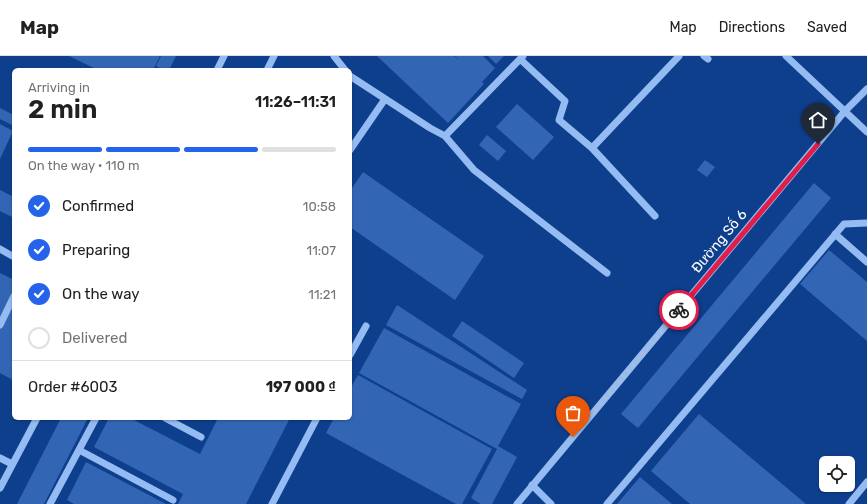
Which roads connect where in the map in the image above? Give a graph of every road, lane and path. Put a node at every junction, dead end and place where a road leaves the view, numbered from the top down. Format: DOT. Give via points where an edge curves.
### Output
graph roads {
  1 [pos="224,56"];
  2 [pos="274,56"];
  3 [pos="334,56"];
  4 [pos="679,56"];
  5 [pos="786,56"];
  6 [pos="521,58"];
  7 [pos="218,68"];
  8 [pos="268,68"];
  9 [pos="343,68"];
  10 [pos="352,77"];
  11 [pos="867,89"];
  12 [pos="385,99"];
  13 [pos="845,111"];
  14 [pos="867,132"];
  15 [pos="445,136"];
  16 [pos="352,147"];
  17 [pos="592,148"];
  18 [pos="655,216"];
  19 [pos="867,223"];
  20 [pos="835,234"];
  21 [pos="0,249"];
  22 [pos="12,256"];
  23 [pos="867,262"];
  24 [pos="607,273"];
  25 [pos="12,300"];
  26 [pos="0,325"];
  27 [pos="366,326"];
  28 [pos="352,351"];
  29 [pos="36,420"];
  30 [pos="95,420"];
  31 [pos="169,420"];
  32 [pos="316,420"];
  33 [pos="201,437"];
  34 [pos="79,450"];
  35 [pos="0,458"];
  36 [pos="12,464"];
  37 [pos="867,482"];
  38 [pos="532,485"];
  39 [pos="0,488"];
  40 [pos="172,500"];
  41 [pos="50,504"];
  42 [pos="272,504"];
  43 [pos="517,504"];
  44 [pos="551,504"];
  45 [pos="607,504"];
  46 [pos="849,504"];
  1 -- 7 [label="street"];
  2 -- 8 [label="street"];
  3 -- 9 [label="street"];
  4 -- 17 [label="street"];
  5 -- 13 [label="street"];
  6 -- 15 [label="street"];
  6 -- 17 [label="street" via="565,100 559,120"];
  10 -- 12 [label="street"];
  11 -- 13 [label="street, Đường Số 6"];
  12 -- 15 [label="street"];
  12 -- 16 [label="street"];
  13 -- 14 [label="street"];
  13 -- 38 [label="street, Đường Số 6"];
  15 -- 24 [label="street" via="474,170"];
  17 -- 18 [label="street"];
  19 -- 20 [label="street" via="844,224"];
  20 -- 23 [label="street"];
  20 -- 45 [label="street"];
  21 -- 22 [label="street"];
  25 -- 26 [label="street"];
  27 -- 28 [label="street"];
  29 -- 36 [label="street"];
  30 -- 34 [label="street"];
  31 -- 33 [label="street"];
  32 -- 42 [label="street"];
  34 -- 40 [label="street"];
  34 -- 41 [label="street"];
  35 -- 36 [label="street"];
  36 -- 39 [label="street"];
  37 -- 46 [label="street"];
  38 -- 43 [label="street, Đường Số 6"];
  38 -- 44 [label="street"];
}
